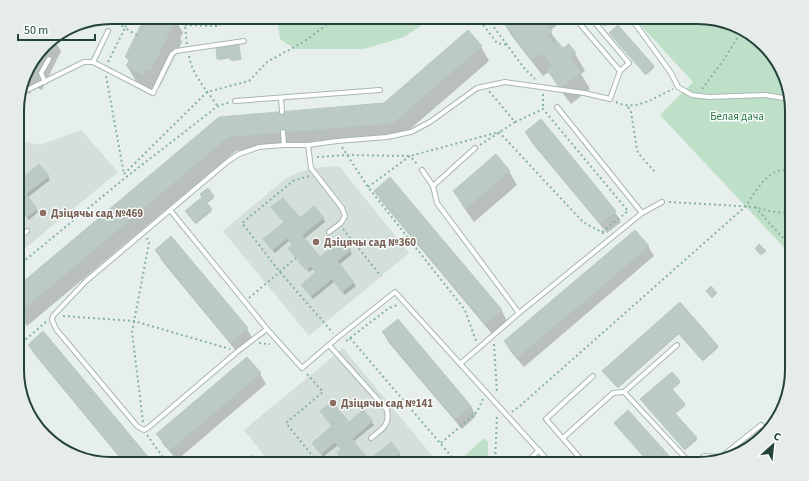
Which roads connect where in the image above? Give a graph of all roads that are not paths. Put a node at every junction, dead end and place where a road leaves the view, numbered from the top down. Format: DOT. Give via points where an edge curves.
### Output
graph roads {
  1 [pos="580,24"];
  2 [pos="596,24"];
  3 [pos="635,24"];
  4 [pos="108,31"];
  5 [pos="244,41"];
  6 [pos="49,59"];
  7 [pos="93,62"];
  8 [pos="620,71"];
  9 [pos="45,82"];
  10 [pos="27,90"];
  11 [pos="380,90"];
  12 [pos="281,98"];
  13 [pos="784,98"];
  14 [pos="235,101"];
  15 [pos="557,107"];
  16 [pos="282,112"];
  17 [pos="284,132"];
  18 [pos="284,145"];
  19 [pos="308,145"];
  20 [pos="475,148"];
  21 [pos="422,170"];
  22 [pos="433,186"];
  23 [pos="662,202"];
  24 [pos="170,210"];
  25 [pos="642,213"];
  26 [pos="330,232"];
  27 [pos="519,313"];
  28 [pos="267,329"];
  29 [pos="329,345"];
  30 [pos="677,345"];
  31 [pos="460,364"];
  32 [pos="593,376"];
  33 [pos="624,392"];
  34 [pos="753,431"];
  35 [pos="371,438"];
  36 [pos="563,438"];
  37 [pos="539,450"];
  38 [pos="728,451"];
  39 [pos="532,457"];
  40 [pos="545,457"];
  41 [pos="579,457"];
  42 [pos="686,457"];
  1 -- 8 [label="lane"];
  2 -- 8 [label="lane" via="629,63"];
  3 -- 13 [label="lane" via="671,73 678,87 692,95 765,95"];
  4 -- 7 [label="lane"];
  5 -- 7 [label="lane" via="176,51 172,54 153,93"];
  6 -- 9 [label="lane" via="41,73"];
  7 -- 9 [label="lane" via="84,62"];
  8 -- 19 [label="lane" via="610,99 506,82 477,88 430,122 411,132"];
  9 -- 10 [label="lane"];
  11 -- 12 [label="lane"];
  12 -- 14 [label="lane"];
  12 -- 16 [label="lane"];
  15 -- 25 [label="lane"];
  17 -- 18 [label="lane"];
  18 -- 19 [label="lane"];
  18 -- 24 [label="lane" via="259,147 240,154"];
  19 -- 26 [label="lane" via="311,168 342,208 345,216"];
  20 -- 22 [label="lane"];
  21 -- 22 [label="lane"];
  22 -- 27 [label="lane" via="437,203"];
  23 -- 25 [label="lane"];
  24 -- 28 [label="lane"];
  24 -- 28 [label="lane" via="86,281 53,316 56,329 137,426 144,430"];
  25 -- 27 [label="lane"];
  27 -- 31 [label="lane"];
  28 -- 29 [label="lane" via="302,368"];
  29 -- 31 [label="lane" via="395,292"];
  29 -- 35 [label="lane" via="387,410 389,418 386,425"];
  30 -- 33 [label="lane"];
  31 -- 37 [label="lane"];
  32 -- 36 [label="lane" via="546,419"];
  33 -- 36 [label="lane" via="613,393"];
  33 -- 42 [label="lane"];
  34 -- 38 [label="lane"];
  36 -- 41 [label="lane"];
  37 -- 39 [label="lane"];
  37 -- 40 [label="lane"];
}
